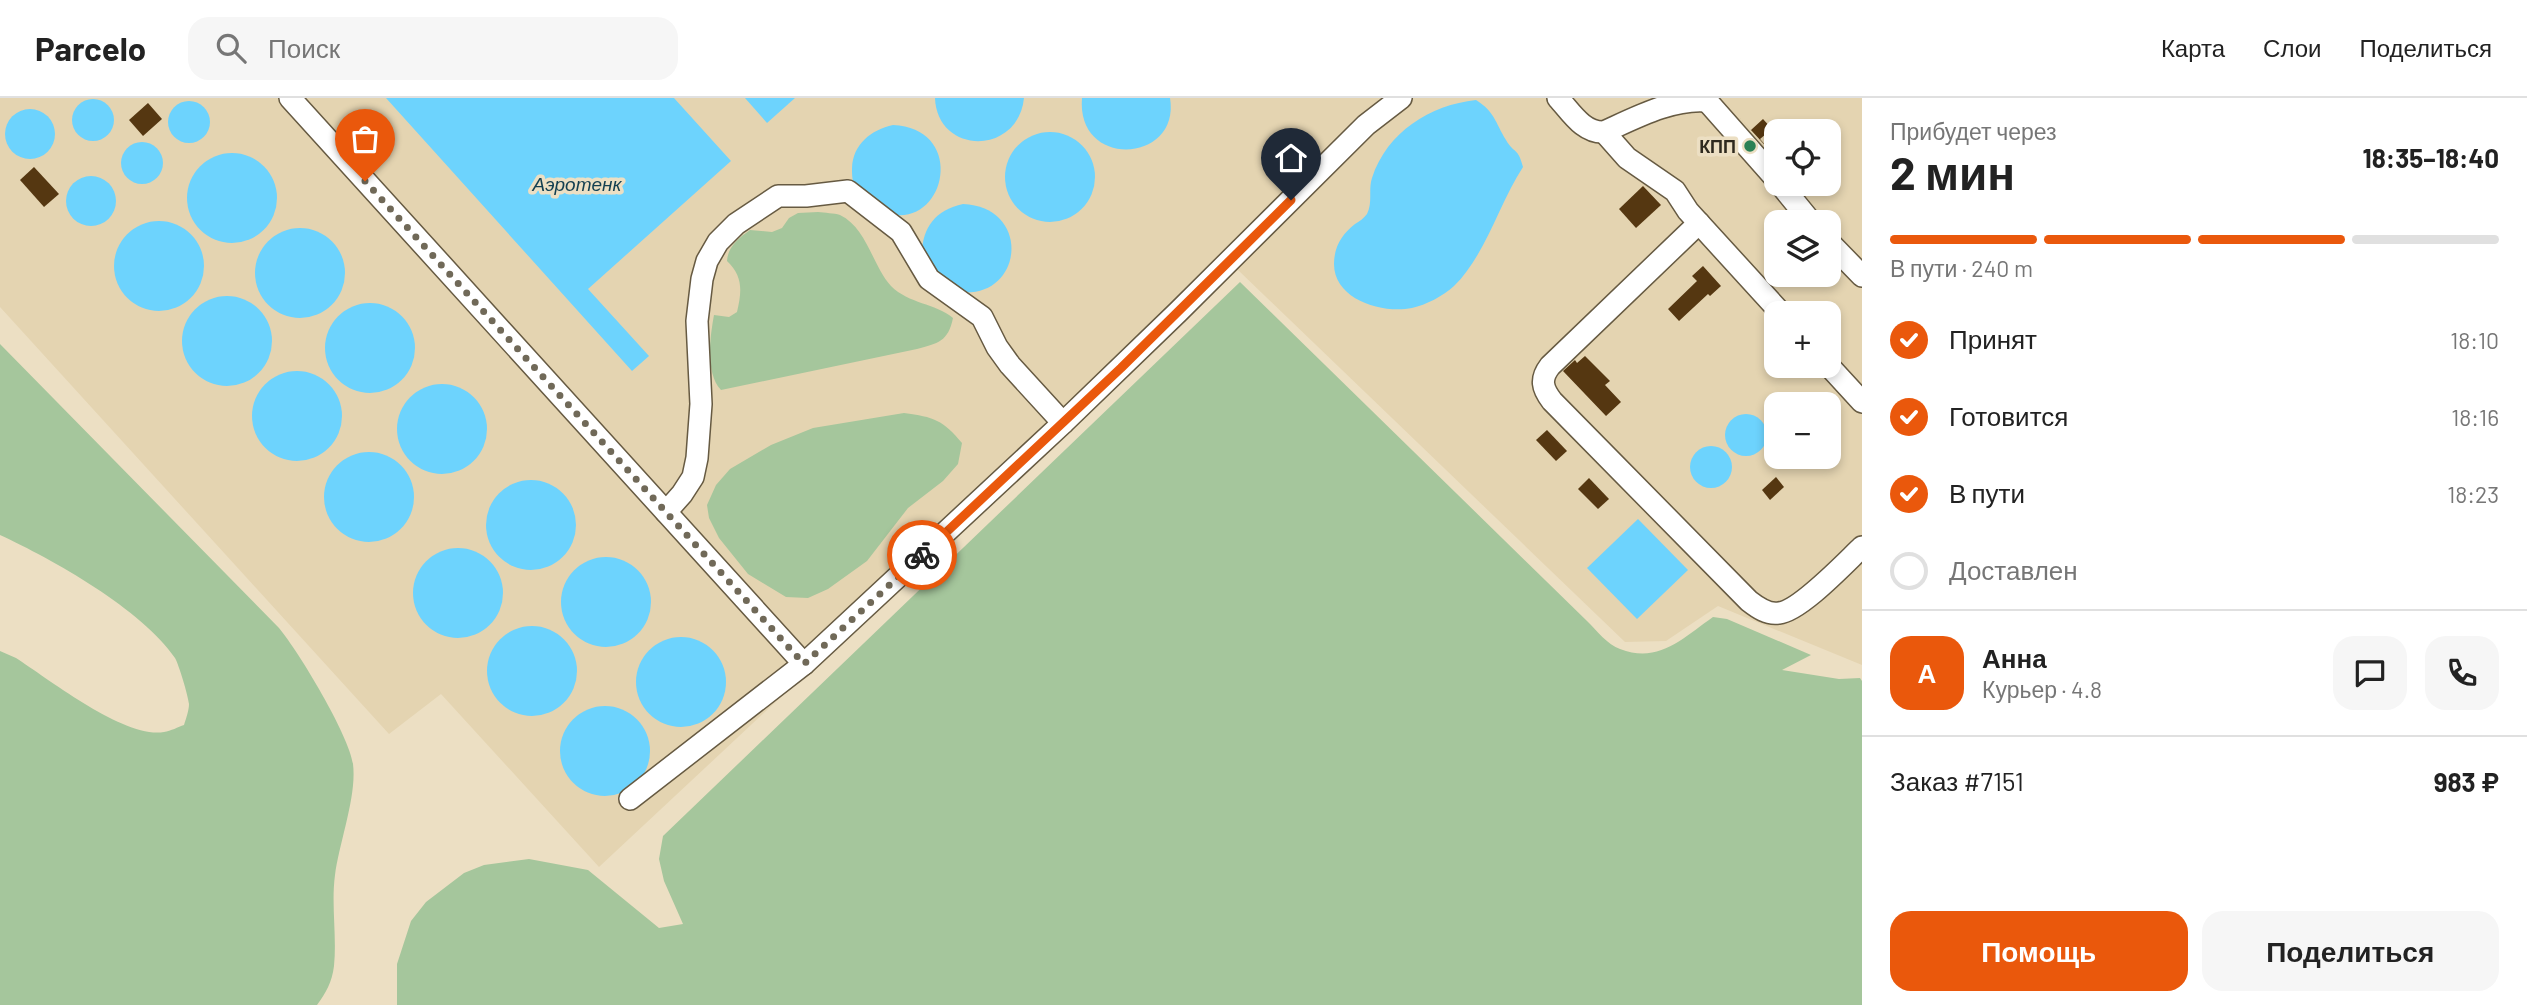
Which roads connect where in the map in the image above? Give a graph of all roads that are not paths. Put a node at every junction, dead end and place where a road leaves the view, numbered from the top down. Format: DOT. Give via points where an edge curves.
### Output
graph roads {
  1 [pos="290,98"];
  2 [pos="1401,98"];
  3 [pos="1558,98"];
  4 [pos="1707,100"];
  5 [pos="1604,132"];
  6 [pos="1764,165"];
  7 [pos="1790,196"];
  8 [pos="1801,210"];
  9 [pos="1699,223"];
  10 [pos="1841,254"];
  11 [pos="1862,276"];
  12 [pos="1770,301"];
  13 [pos="1840,378"];
  14 [pos="1862,402"];
  15 [pos="1063,423"];
  16 [pos="666,512"];
  17 [pos="1862,547"];
  18 [pos="804,664"];
  19 [pos="630,799"];
  1 -- 16 [label="lane"];
  2 -- 15 [label="lane" via="1366,125"];
  3 -- 5 [label="lane" via="1586,127"];
  4 -- 5 [label="lane" via="1674,101"];
  4 -- 6 [label="lane"];
  5 -- 9 [label="lane" via="1627,158 1675,191"];
  7 -- 8 [label="lane"];
  9 -- 12 [label="lane"];
  9 -- 17 [label="lane" via="1550,366 1542,381 1544,389 1749,601 1766,612 1778,614 1801,602"];
  10 -- 11 [label="lane"];
  13 -- 14 [label="lane"];
  15 -- 16 [label="lane" via="1010,365 982,317 929,279 901,232 848,191 778,196 736,224 707,261 697,321 701,404 697,458 693,477"];
  15 -- 18 [label="lane"];
  16 -- 18 [label="lane"];
  18 -- 19 [label="lane"];
}
